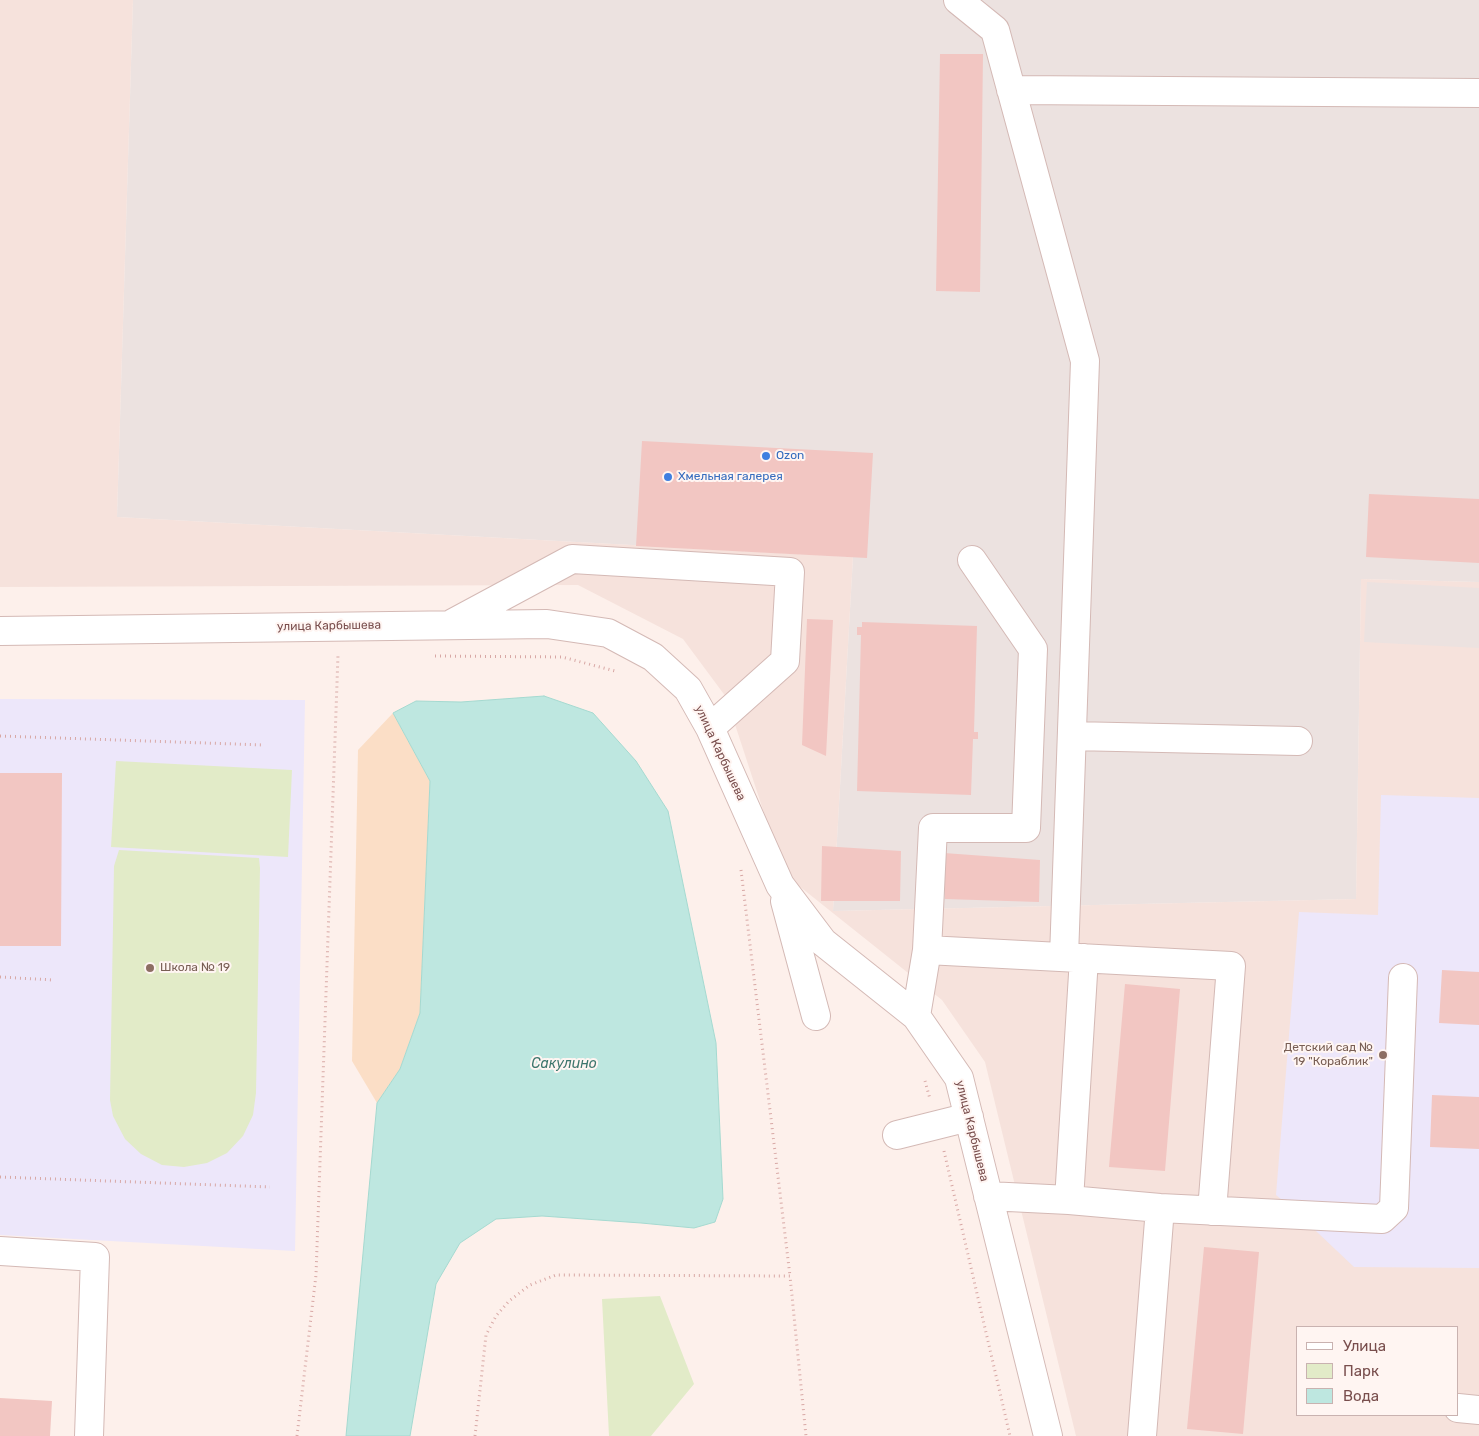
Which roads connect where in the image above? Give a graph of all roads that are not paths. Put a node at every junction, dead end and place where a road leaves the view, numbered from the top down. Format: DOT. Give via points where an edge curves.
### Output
graph roads {
  1 [pos="958,0"];
  2 [pos="1011,90"];
  3 [pos="1479,93"];
  4 [pos="972,560"];
  5 [pos="450,625"];
  6 [pos="0,631"];
  7 [pos="710,728"];
  8 [pos="1072,736"];
  9 [pos="1298,741"];
  10 [pos="780,885"];
  11 [pos="927,950"];
  12 [pos="1074,958"];
  13 [pos="1402,978"];
  14 [pos="816,1016"];
  15 [pos="916,1016"];
  16 [pos="969,1117"];
  17 [pos="897,1135"];
  18 [pos="988,1196"];
  19 [pos="1069,1200"];
  20 [pos="1160,1208"];
  21 [pos="1212,1211"];
  22 [pos="0,1250"];
  23 [pos="1459,1408"];
  24 [pos="1479,1410"];
  25 [pos="88,1436"];
  26 [pos="1048,1436"];
  27 [pos="1142,1436"];
  1 -- 2 [label="street" via="994,30"];
  2 -- 3 [label="street"];
  2 -- 8 [label="street" via="1084,361"];
  4 -- 11 [label="street" via="1033,649 1026,828 933,828"];
  5 -- 6 [label="street, улица Карбышева"];
  5 -- 7 [label="street, улица Карбышева" via="547,624 608,633 653,656 688,689"];
  5 -- 7 [label="street" via="572,560 790,572 785,661"];
  7 -- 10 [label="street, улица Карбышева"];
  8 -- 9 [label="street"];
  8 -- 12 [label="street"];
  10 -- 14 [label="street"];
  10 -- 15 [label="street, улица Карбышева" via="823,942"];
  11 -- 12 [label="street"];
  11 -- 15 [label="street"];
  12 -- 19 [label="street"];
  12 -- 21 [label="street" via="1231,966"];
  13 -- 21 [label="street" via="1394,1208 1382,1219"];
  15 -- 16 [label="street, улица Карбышева" via="959,1078"];
  16 -- 17 [label="street"];
  16 -- 18 [label="street, улица Карбышева"];
  18 -- 19 [label="street"];
  18 -- 26 [label="street, улица Карбышева"];
  19 -- 20 [label="street"];
  20 -- 21 [label="street"];
  20 -- 27 [label="street"];
  22 -- 25 [label="street" via="95,1256"];
  23 -- 24 [label="street"];
}
